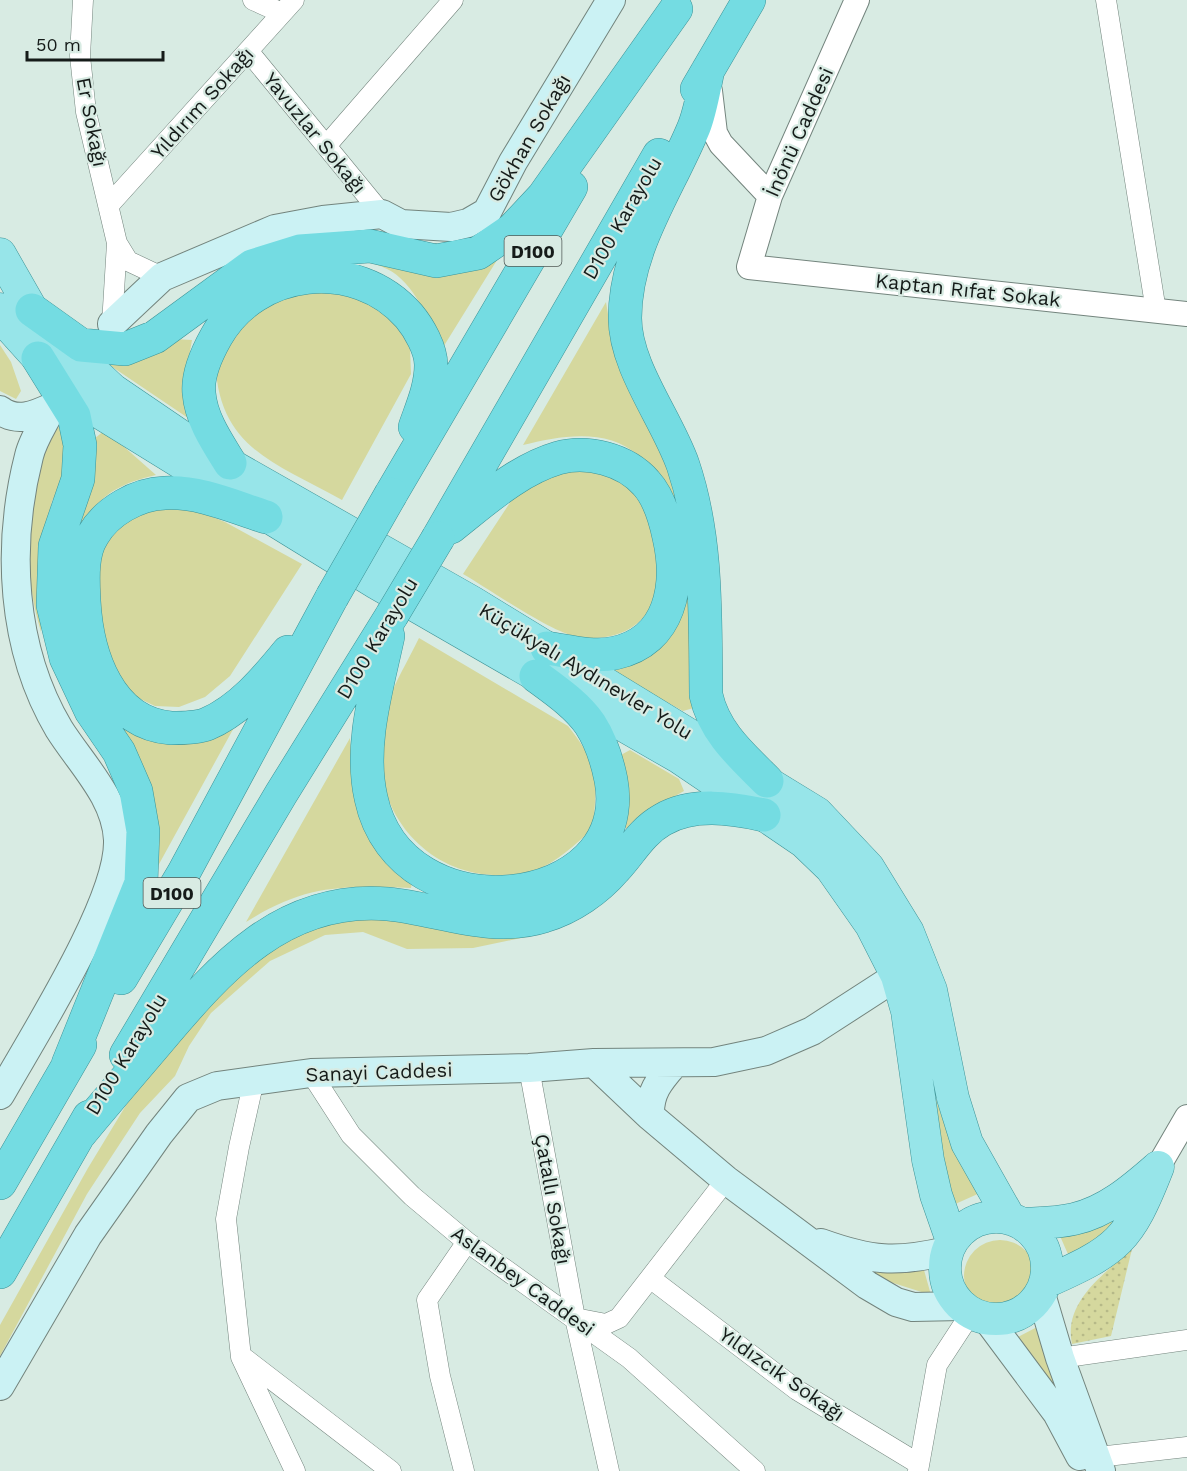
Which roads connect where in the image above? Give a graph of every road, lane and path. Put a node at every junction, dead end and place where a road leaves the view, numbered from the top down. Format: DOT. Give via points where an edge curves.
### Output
graph roads {
  1 [pos="83,0"];
  2 [pos="253,0"];
  3 [pos="453,0"];
  4 [pos="749,0"];
  5 [pos="857,0"];
  6 [pos="1106,0"];
  7 [pos="604,3"];
  8 [pos="678,5"];
  9 [pos="288,7"];
  10 [pos="249,52"];
  11 [pos="708,70"];
  12 [pos="326,146"];
  13 [pos="770,196"];
  14 [pos="109,205"];
  15 [pos="382,214"];
  16 [pos="117,243"];
  17 [pos="0,254"];
  18 [pos="749,267"];
  19 [pos="162,277"];
  20 [pos="0,309"];
  21 [pos="32,310"];
  22 [pos="1156,311"];
  23 [pos="1187,314"];
  24 [pos="112,324"];
  25 [pos="38,358"];
  26 [pos="0,410"];
  27 [pos="230,464"];
  28 [pos="391,494"];
  29 [pos="266,517"];
  30 [pos="0,522"];
  31 [pos="438,537"];
  32 [pos="14,563"];
  33 [pos="332,597"];
  34 [pos="392,615"];
  35 [pos="541,662"];
  36 [pos="767,781"];
  37 [pos="764,815"];
  38 [pos="897,976"];
  39 [pos="594,1063"];
  40 [pos="68,1064"];
  41 [pos="674,1064"];
  42 [pos="529,1068"];
  43 [pos="311,1073"];
  44 [pos="254,1080"];
  45 [pos="0,1095"];
  46 [pos="46,1101"];
  47 [pos="650,1116"];
  48 [pos="1187,1117"];
  49 [pos="78,1136"];
  50 [pos="0,1154"];
  51 [pos="1158,1167"];
  52 [pos="726,1180"];
  53 [pos="0,1183"];
  54 [pos="1016,1221"];
  55 [pos="805,1238"];
  56 [pos="467,1242"];
  57 [pos="950,1246"];
  58 [pos="0,1272"];
  59 [pos="650,1278"];
  60 [pos="1044,1288"];
  61 [pos="973,1313"];
  62 [pos="575,1318"];
  63 [pos="1187,1340"];
  64 [pos="242,1356"];
  65 [pos="1060,1358"];
  66 [pos="0,1386"];
  67 [pos="1187,1447"];
  68 [pos="1095,1466"];
  69 [pos="918,1468"];
  70 [pos="295,1471"];
  71 [pos="391,1471"];
  72 [pos="464,1471"];
  73 [pos="609,1471"];
  74 [pos="755,1471"];
  1 -- 14 [label="street, Er Sokağı" via="80,56 86,112"];
  2 -- 9 [label="street"];
  3 -- 12 [label="street"];
  4 -- 11 [label="highway, D100 Karayolu / D100"];
  5 -- 13 [label="street, İnönü Caddesi"];
  6 -- 22 [label="street"];
  7 -- 15 [label="main road, Gökhan Sokağı" via="487,212 451,227 401,224"];
  8 -- 21 [label="highway" via="543,197 513,230 478,253 436,261 370,246 300,251 252,266 155,337 125,349 81,345"];
  8 -- 28 [label="highway, D100"];
  9 -- 10 [label="street, Yıldırım Sokağı"];
  10 -- 12 [label="street, Yavuzlar Sokağı"];
  10 -- 14 [label="street, Yıldırım Sokağı"];
  11 -- 13 [label="street" via="715,133 731,156"];
  11 -- 31 [label="highway, D100 Karayolu / D100"];
  11 -- 36 [label="highway" via="695,125 633,256 624,319 640,376 667,426 692,502 704,574 709,708 727,741"];
  12 -- 15 [label="street, Yavuzlar Sokağı"];
  13 -- 18 [label="street, İnönü Caddesi"];
  14 -- 16 [label="street, Er Sokağı"];
  15 -- 19 [label="main road" via="275,229"];
  16 -- 19 [label="street, Er Sokağı" via="128,261"];
  16 -- 24 [label="street, Er Sokağı"];
  17 -- 21 [label="main road, Küçükyalı Aydınevler Yolu"];
  18 -- 22 [label="street, Kaptan Rıfat Sokak"];
  19 -- 24 [label="main road"];
  20 -- 25 [label="main road, Küçükyalı Aydınevler Yolu"];
  21 -- 27 [label="main road, Küçükyalı Aydınevler Yolu" via="113,390"];
  22 -- 23 [label="street, Kaptan Rıfat Sokak"];
  25 -- 29 [label="main road, Küçükyalı Aydınevler Yolu" via="102,414"];
  25 -- 40 [label="highway" via="74,416 80,445 78,479 55,546 53,605 66,658 91,711 119,752 136,791 143,831 141,883"];
  26 -- 32 [label="main road" via="30,418 52,407 29,454"];
  27 -- 28 [label="highway" via="211,432 199,393 207,352 224,321 249,298 274,285 320,275 358,282 395,301 419,328 431,363 427,394"];
  27 -- 35 [label="main road, Küçükyalı Aydınevler Yolu"];
  28 -- 33 [label="highway, D100, bridge"];
  29 -- 33 [label="highway" via="188,494 164,493 121,507 104,520 87,548 84,585 89,642 110,692 142,721 168,728 204,725 230,710 261,683"];
  29 -- 35 [label="main road, Küçükyalı Aydınevler Yolu"];
  30 -- 32 [label="main road"];
  31 -- 34 [label="highway, D100 Karayolu / D100, bridge"];
  31 -- 35 [label="highway" via="499,489 559,458 604,458 645,482 665,520 674,570 672,597 665,618 651,635 631,648"];
  32 -- 45 [label="main road" via="26,649 41,699 94,776 111,813 118,841 105,899"];
  33 -- 40 [label="highway, D100" via="183,874"];
  34 -- 35 [label="highway" via="369,732 371,799 378,822 395,848 418,870 469,892 536,888 581,863 606,831 612,789 601,743"];
  34 -- 49 [label="highway, D100 Karayolu / D100"];
  35 -- 36 [label="main road, Küçükyalı Aydınevler Yolu"];
  35 -- 37 [label="main road, Küçükyalı Aydınevler Yolu" via="645,737"];
  36 -- 54 [label="main road, Küçükyalı Aydınevler Yolu" via="817,813 868,867 908,932 931,990 953,1098 967,1143"];
  37 -- 38 [label="main road, Küçükyalı Aydınevler Yolu" via="804,842 831,868 871,925"];
  37 -- 49 [label="highway" via="710,808 685,811 662,820 639,838 615,870 585,897 544,916 504,923 385,904 316,910 287,922 231,961 196,995"];
  38 -- 41 [label="main road, Sanayi Caddesi" via="812,1031 765,1051 714,1062"];
  38 -- 57 [label="main road, Küçükyalı Aydınevler Yolu" via="907,1011 928,1160"];
  39 -- 41 [label="main road, Sanayi Caddesi"];
  39 -- 42 [label="main road, Sanayi Caddesi"];
  39 -- 47 [label="main road"];
  40 -- 46 [label="highway, D100"];
  41 -- 47 [label="main road" via="658,1081 649,1099"];
  42 -- 43 [label="main road, Sanayi Caddesi"];
  42 -- 62 [label="street, Çatallı Sokağı"];
  43 -- 44 [label="main road, Sanayi Caddesi"];
  43 -- 56 [label="street, Aslanbey Caddesi" via="351,1135 412,1196"];
  44 -- 64 [label="street" via="226,1219"];
  44 -- 66 [label="main road, Sanayi Caddesi" via="217,1086 188,1098 88,1235"];
  46 -- 50 [label="highway"];
  46 -- 53 [label="highway, D100"];
  47 -- 52 [label="main road"];
  48 -- 51 [label="street"];
  49 -- 58 [label="highway, D100 Karayolu / D100"];
  51 -- 54 [label="main road" via="1102,1209 1074,1219"];
  51 -- 60 [label="main road" via="1142,1208 1122,1239 1094,1261"];
  52 -- 55 [label="main road"];
  52 -- 59 [label="street"];
  54 -- 57 [label="main road" via="981,1219 967,1226"];
  54 -- 60 [label="main road" via="1032,1232 1044,1250 1048,1269"];
  55 -- 57 [label="main road" via="885,1259 909,1260"];
  55 -- 61 [label="main road" via="849,1273 896,1302"];
  56 -- 62 [label="street, Aslanbey Caddesi"];
  56 -- 72 [label="street" via="427,1300 440,1376"];
  57 -- 61 [label="main road" via="944,1269 947,1286"];
  59 -- 62 [label="street" via="619,1318 606,1324"];
  59 -- 69 [label="street, Yıldızcık Sokağı" via="796,1390"];
  60 -- 61 [label="main road" via="1024,1313 1010,1319"];
  60 -- 65 [label="main road"];
  61 -- 68 [label="main road" via="1058,1413"];
  61 -- 69 [label="street" via="937,1365"];
  62 -- 73 [label="street, Çatallı Sokağı"];
  62 -- 74 [label="street, Aslanbey Caddesi" via="629,1358"];
  63 -- 65 [label="street"];
  64 -- 70 [label="street"];
  64 -- 71 [label="street"];
  65 -- 68 [label="main road"];
  67 -- 68 [label="street"];
}
